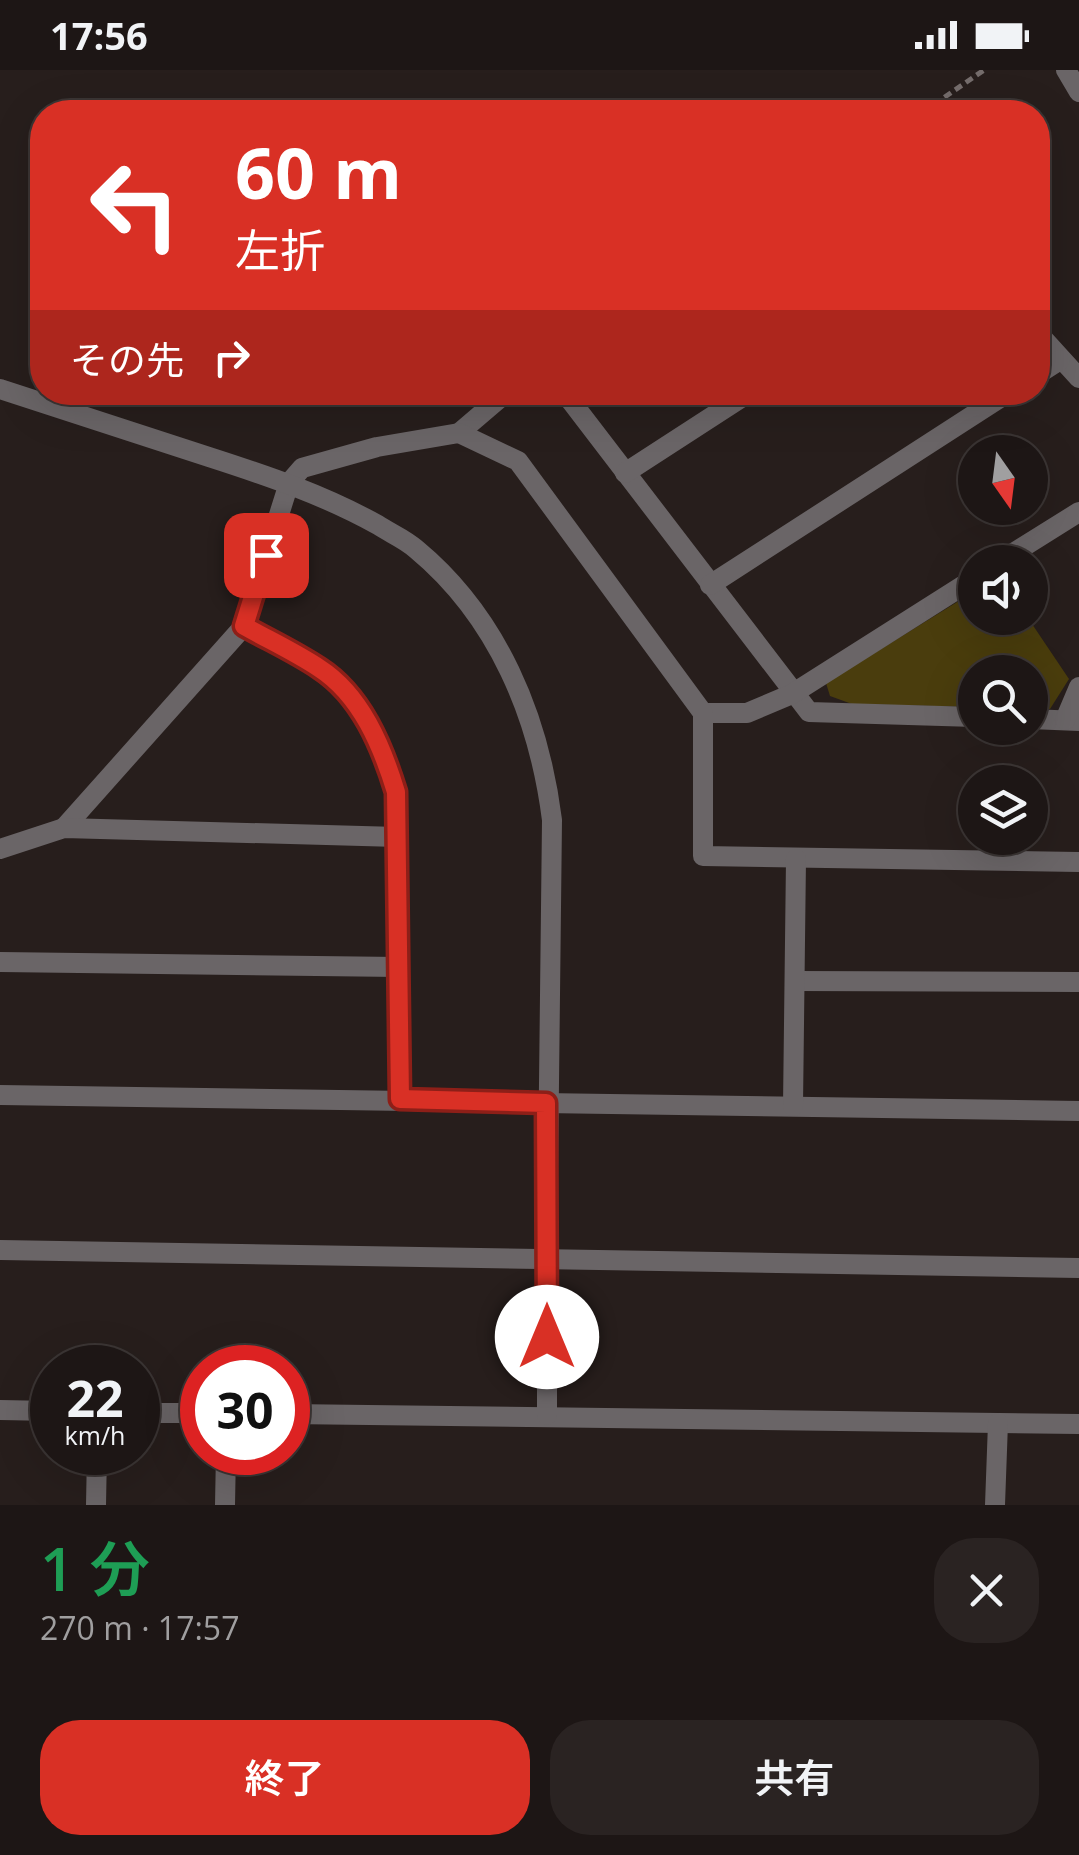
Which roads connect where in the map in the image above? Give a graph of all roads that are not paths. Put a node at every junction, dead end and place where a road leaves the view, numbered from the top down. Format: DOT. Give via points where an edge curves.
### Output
graph roads {
  1 [pos="1066,70"];
  2 [pos="1079,92"];
  3 [pos="1050,348"];
  4 [pos="1060,360"];
  5 [pos="1050,366"];
  6 [pos="1079,378"];
  7 [pos="0,390"];
  8 [pos="30,400"];
  9 [pos="47,405"];
  10 [pos="491,405"];
  11 [pos="574,405"];
  12 [pos="730,405"];
  13 [pos="990,405"];
  14 [pos="460,433"];
  15 [pos="625,474"];
  16 [pos="290,483"];
  17 [pos="1079,512"];
  18 [pos="1026,545"];
  19 [pos="710,585"];
  20 [pos="958,589"];
  21 [pos="244,626"];
  22 [pos="1079,687"];
  23 [pos="792,694"];
  24 [pos="703,712"];
  25 [pos="958,716"];
  26 [pos="1072,720"];
  27 [pos="64,828"];
  28 [pos="398,837"];
  29 [pos="0,849"];
  30 [pos="796,858"];
  31 [pos="1079,862"];
  32 [pos="0,962"];
  33 [pos="399,967"];
  34 [pos="795,981"];
  35 [pos="1079,982"];
  36 [pos="0,1095"];
  37 [pos="400,1099"];
  38 [pos="546,1103"];
  39 [pos="794,1106"];
  40 [pos="1079,1111"];
  41 [pos="0,1250"];
  42 [pos="547,1258"];
  43 [pos="1079,1268"];
  44 [pos="0,1410"];
  45 [pos="30,1411"];
  46 [pos="310,1414"];
  47 [pos="547,1415"];
  48 [pos="998,1423"];
  49 [pos="1079,1424"];
  50 [pos="97,1475"];
  51 [pos="226,1475"];
  52 [pos="96,1505"];
  53 [pos="225,1505"];
  54 [pos="994,1505"];
  1 -- 2 [label="street"];
  3 -- 4 [label="street"];
  4 -- 5 [label="street"];
  4 -- 6 [label="street"];
  7 -- 8 [label="street"];
  9 -- 16 [label="street"];
  10 -- 14 [label="street"];
  11 -- 15 [label="street"];
  12 -- 15 [label="street"];
  13 -- 19 [label="street"];
  14 -- 16 [label="street" via="376,446 302,468"];
  14 -- 24 [label="street" via="518,461"];
  15 -- 19 [label="street"];
  16 -- 21 [label="street"];
  16 -- 38 [label="street" via="413,546 472,608 510,668 538,741 552,820"];
  17 -- 18 [label="street"];
  19 -- 23 [label="street"];
  20 -- 23 [label="street"];
  21 -- 27 [label="street"];
  21 -- 28 [label="street" via="322,669 350,696 385,756 396,792"];
  22 -- 26 [label="street"];
  23 -- 24 [label="street" via="747,713"];
  23 -- 25 [label="street" via="808,712"];
  24 -- 30 [label="street" via="703,856"];
  27 -- 28 [label="street"];
  27 -- 29 [label="street"];
  28 -- 33 [label="street"];
  30 -- 31 [label="street"];
  30 -- 34 [label="street"];
  32 -- 33 [label="street"];
  33 -- 37 [label="street"];
  34 -- 35 [label="street"];
  34 -- 39 [label="street"];
  36 -- 37 [label="street"];
  37 -- 38 [label="street"];
  38 -- 39 [label="street"];
  38 -- 42 [label="street"];
  39 -- 40 [label="street"];
  41 -- 42 [label="street"];
  42 -- 43 [label="street"];
  42 -- 47 [label="street"];
  44 -- 45 [label="street"];
  46 -- 47 [label="street"];
  47 -- 48 [label="street"];
  48 -- 49 [label="street"];
  48 -- 54 [label="street"];
  50 -- 52 [label="street"];
  51 -- 53 [label="street"];
}
